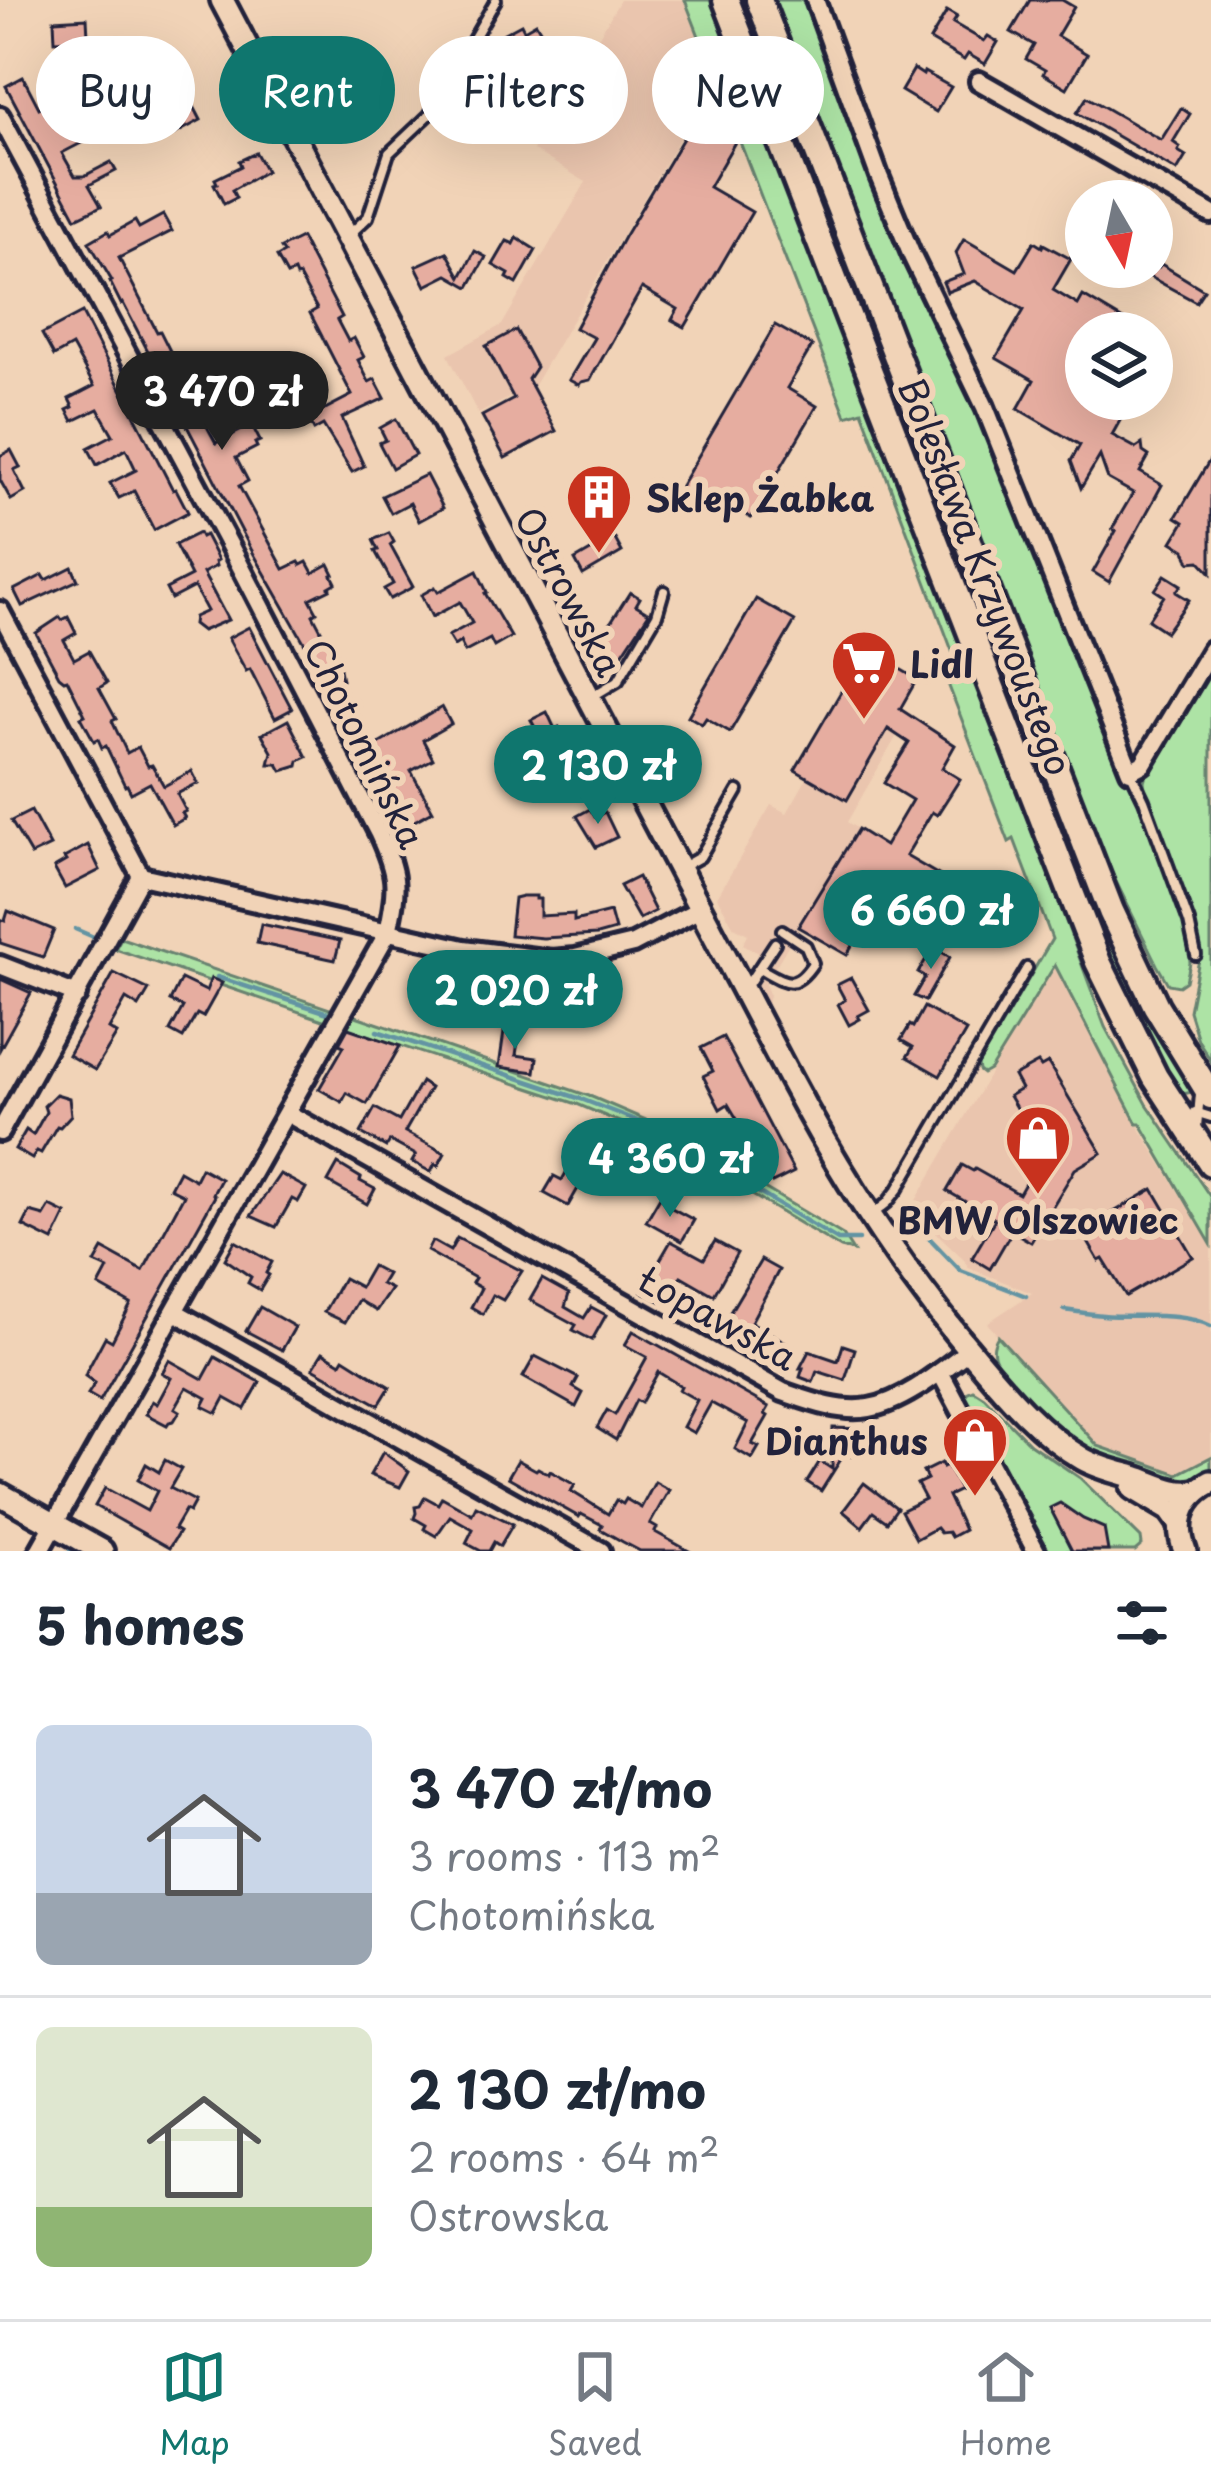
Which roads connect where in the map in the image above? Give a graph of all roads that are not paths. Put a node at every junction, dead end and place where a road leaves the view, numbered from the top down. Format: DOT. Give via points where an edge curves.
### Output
graph roads {
  1 [pos="222,0"];
  2 [pos="496,0"];
  3 [pos="726,0"];
  4 [pos="759,0"];
  5 [pos="815,0"];
  6 [pos="979,81"];
  7 [pos="0,116"];
  8 [pos="1211,214"];
  9 [pos="347,237"];
  10 [pos="664,591"];
  11 [pos="0,611"];
  12 [pos="1211,650"];
  13 [pos="589,698"];
  14 [pos="1130,771"];
  15 [pos="738,791"];
  16 [pos="679,869"];
  17 [pos="141,876"];
  18 [pos="700,909"];
  19 [pos="782,931"];
  20 [pos="388,932"];
  21 [pos="775,943"];
  22 [pos="1196,955"];
  23 [pos="0,965"];
  24 [pos="759,968"];
  25 [pos="1028,968"];
  26 [pos="743,992"];
  27 [pos="77,995"];
  28 [pos="1171,1103"];
  29 [pos="1205,1105"];
  30 [pos="287,1113"];
  31 [pos="1211,1117"];
  32 [pos="0,1132"];
  33 [pos="1207,1157"];
  34 [pos="870,1215"];
  35 [pos="176,1312"];
  36 [pos="969,1350"];
  37 [pos="940,1372"];
  38 [pos="1108,1470"];
  39 [pos="1204,1486"];
  40 [pos="0,1494"];
  41 [pos="53,1523"];
  42 [pos="1181,1535"];
  43 [pos="38,1551"];
  44 [pos="102,1551"];
  45 [pos="601,1551"];
  46 [pos="1036,1551"];
  47 [pos="1167,1551"];
  1 -- 9 [label="street, Ostrowska"];
  2 -- 9 [label="lane" via="429,115 389,153 368,217"];
  3 -- 28 [label="main road, Bolesława Krzywoustego" via="1089,940"];
  4 -- 29 [label="main road, Bolesława Krzywoustego" via="1096,875"];
  5 -- 14 [label="street, Bolesława Krzywoustego" via="879,176 985,407"];
  6 -- 8 [label="street"];
  7 -- 20 [label="street, Chotomińska" via="378,832 396,880"];
  9 -- 13 [label="street, Ostrowska"];
  10 -- 13 [label="lane" via="618,681"];
  11 -- 17 [label="street"];
  12 -- 14 [label="street" via="1143,764"];
  13 -- 16 [label="street, Ostrowska"];
  14 -- 22 [label="lane"];
  15 -- 16 [label="lane" via="700,857"];
  16 -- 18 [label="street, Ostrowska"];
  17 -- 20 [label="street"];
  17 -- 27 [label="street"];
  18 -- 20 [label="street" via="633,944 563,959"];
  18 -- 26 [label="street, Ostrowska"];
  19 -- 24 [label="lane" via="806,946 813,963 794,982"];
  20 -- 30 [label="street, Chotomińska"];
  21 -- 24 [label="lane"];
  23 -- 27 [label="street"];
  24 -- 26 [label="lane"];
  25 -- 34 [label="lane" via="898,1189"];
  26 -- 34 [label="street, Ostrowska"];
  27 -- 32 [label="street"];
  28 -- 29 [label="lane"];
  28 -- 33 [label="main road, Bolesława Krzywoustego"];
  29 -- 31 [label="lane"];
  29 -- 33 [label="lane" via="1196,1132"];
  30 -- 35 [label="street, Chotomińska"];
  30 -- 37 [label="street, Łopawska" via="783,1392 870,1408"];
  34 -- 36 [label="street, Ostrowska"];
  35 -- 41 [label="street, Chotomińska"];
  35 -- 45 [label="street"];
  36 -- 37 [label="street, Łopawska"];
  36 -- 38 [label="street, Ostrowska" via="1042,1430"];
  37 -- 46 [label="street"];
  38 -- 39 [label="street, Ostrowska" via="1177,1493"];
  38 -- 42 [label="street, Ostrowska" via="1170,1510"];
  39 -- 42 [label="street" via="1186,1504"];
  40 -- 41 [label="street"];
  41 -- 43 [label="street, Chotomińska"];
  41 -- 44 [label="street"];
  42 -- 47 [label="street"];
}
